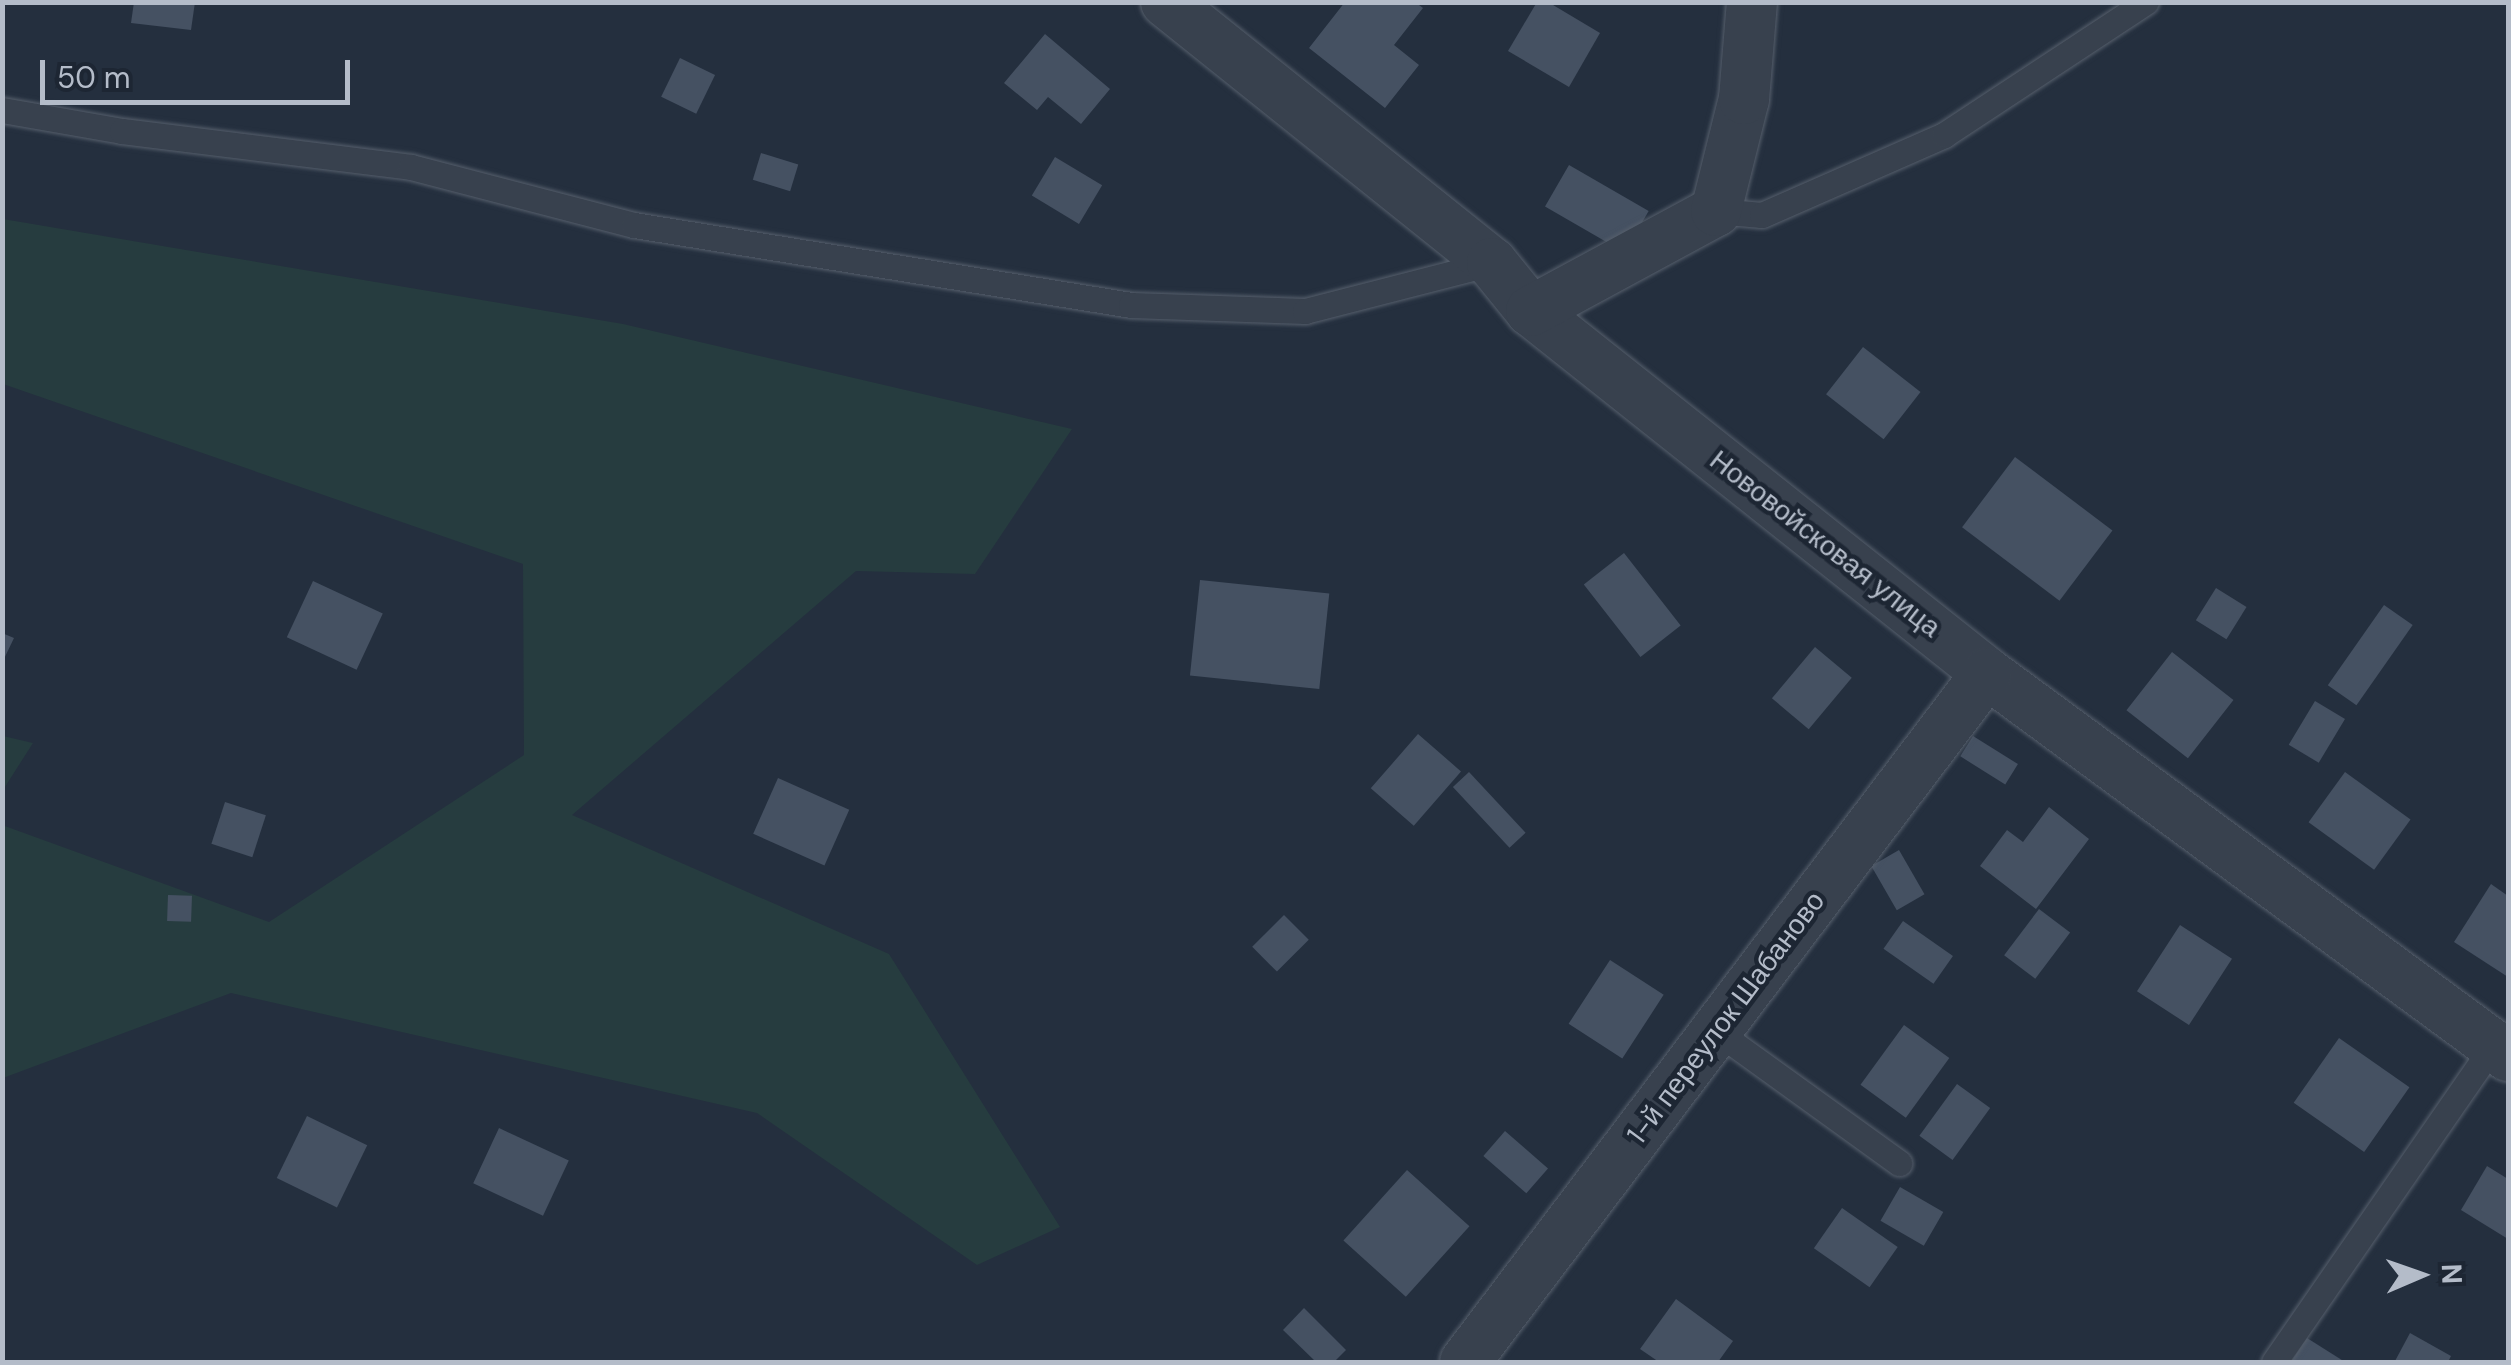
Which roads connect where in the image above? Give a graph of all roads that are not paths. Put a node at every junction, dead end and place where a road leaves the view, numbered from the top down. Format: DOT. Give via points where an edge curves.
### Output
graph roads {
  1 [pos="1166,2"];
  2 [pos="1752,2"];
  3 [pos="2146,2"];
  4 [pos="2,110"];
  5 [pos="1716,211"];
  6 [pos="1492,263"];
  7 [pos="1531,311"];
  8 [pos="1987,674"];
  9 [pos="1716,1031"];
  10 [pos="2500,1052"];
  11 [pos="1900,1163"];
  12 [pos="1465,1362"];
  13 [pos="2274,1362"];
  1 -- 6 [label="street, Нововойсковая улица"];
  2 -- 5 [label="street" via="1744,99"];
  3 -- 5 [label="lane" via="1944,135 1762,215"];
  4 -- 6 [label="lane" via="410,167 634,226 1131,305 1305,311"];
  5 -- 7 [label="street"];
  6 -- 7 [label="street, Нововойсковая улица"];
  7 -- 8 [label="street, Нововойсковая улица"];
  8 -- 9 [label="street, 1-й переулок Шабаново"];
  8 -- 10 [label="street, Нововойсковая улица"];
  9 -- 11 [label="lane"];
  9 -- 12 [label="street, 1-й переулок Шабаново"];
  10 -- 13 [label="lane"];
}
